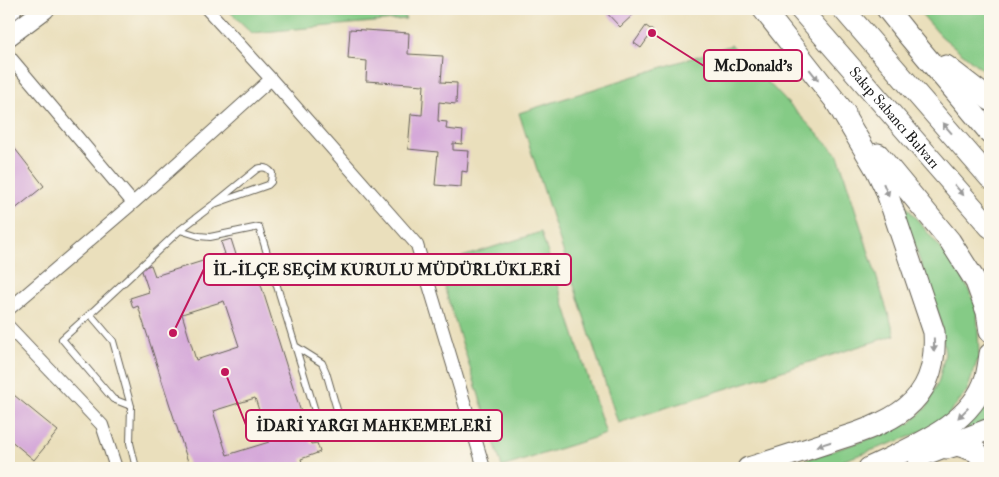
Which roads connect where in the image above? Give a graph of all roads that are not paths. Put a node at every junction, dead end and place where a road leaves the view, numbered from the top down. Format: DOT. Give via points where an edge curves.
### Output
graph roads {
  1 [pos="45,9"];
  2 [pos="207,9"];
  3 [pos="763,9"];
  4 [pos="800,9"];
  5 [pos="843,9"];
  6 [pos="888,9"];
  7 [pos="896,9"];
  8 [pos="907,34"];
  9 [pos="9,36"];
  10 [pos="9,56"];
  11 [pos="271,79"];
  12 [pos="990,100"];
  13 [pos="836,102"];
  14 [pos="990,134"];
  15 [pos="990,178"];
  16 [pos="132,203"];
  17 [pos="214,204"];
  18 [pos="990,226"];
  19 [pos="180,230"];
  20 [pos="950,241"];
  21 [pos="990,277"];
  22 [pos="9,309"];
  23 [pos="90,314"];
  24 [pos="9,328"];
  25 [pos="990,332"];
  26 [pos="295,346"];
  27 [pos="990,354"];
  28 [pos="131,406"];
  29 [pos="989,429"];
  30 [pos="934,451"];
  31 [pos="116,468"];
  32 [pos="136,468"];
  33 [pos="484,468"];
  34 [pos="748,468"];
  35 [pos="869,468"];
  36 [pos="884,468"];
  37 [pos="990,468"];
  1 -- 9 [label="main road"];
  2 -- 11 [label="street"];
  3 -- 13 [label="main road, one-way"];
  4 -- 18 [label="main road, Sakıp Sabancı Bulvarı, one-way"];
  15 -- 5 [label="main road, one-way"];
  6 -- 8 [label="main road"];
  7 -- 8 [label="street"];
  8 -- 12 [label="main road"];
  8 -- 14 [label="main road"];
  10 -- 16 [label="street"];
  11 -- 16 [label="street"];
  11 -- 33 [label="street" via="417,245"];
  13 -- 20 [label="main road"];
  13 -- 34 [label="main road, one-way" via="886,190 934,332 935,348 930,374 910,405 888,420"];
  16 -- 22 [label="street"];
  17 -- 17 [label="lane" via="257,168 266,168 272,173 268,185"];
  17 -- 19 [label="lane"];
  19 -- 23 [label="lane"];
  19 -- 26 [label="lane" via="210,237 259,227"];
  20 -- 21 [label="main road"];
  20 -- 25 [label="main road" via="976,282 987,312"];
  23 -- 28 [label="lane" via="113,341"];
  23 -- 28 [label="lane" via="62,339 113,399"];
  24 -- 31 [label="street" via="102,425"];
  26 -- 26 [label="lane" via="322,363 342,427 322,434"];
  27 -- 35 [label="main road, one-way" via="986,378 978,394 950,426"];
  28 -- 32 [label="lane" via="130,444"];
  29 -- 30 [label="main road"];
  30 -- 36 [label="main road"];
  30 -- 37 [label="main road" via="963,447 976,451"];
}
